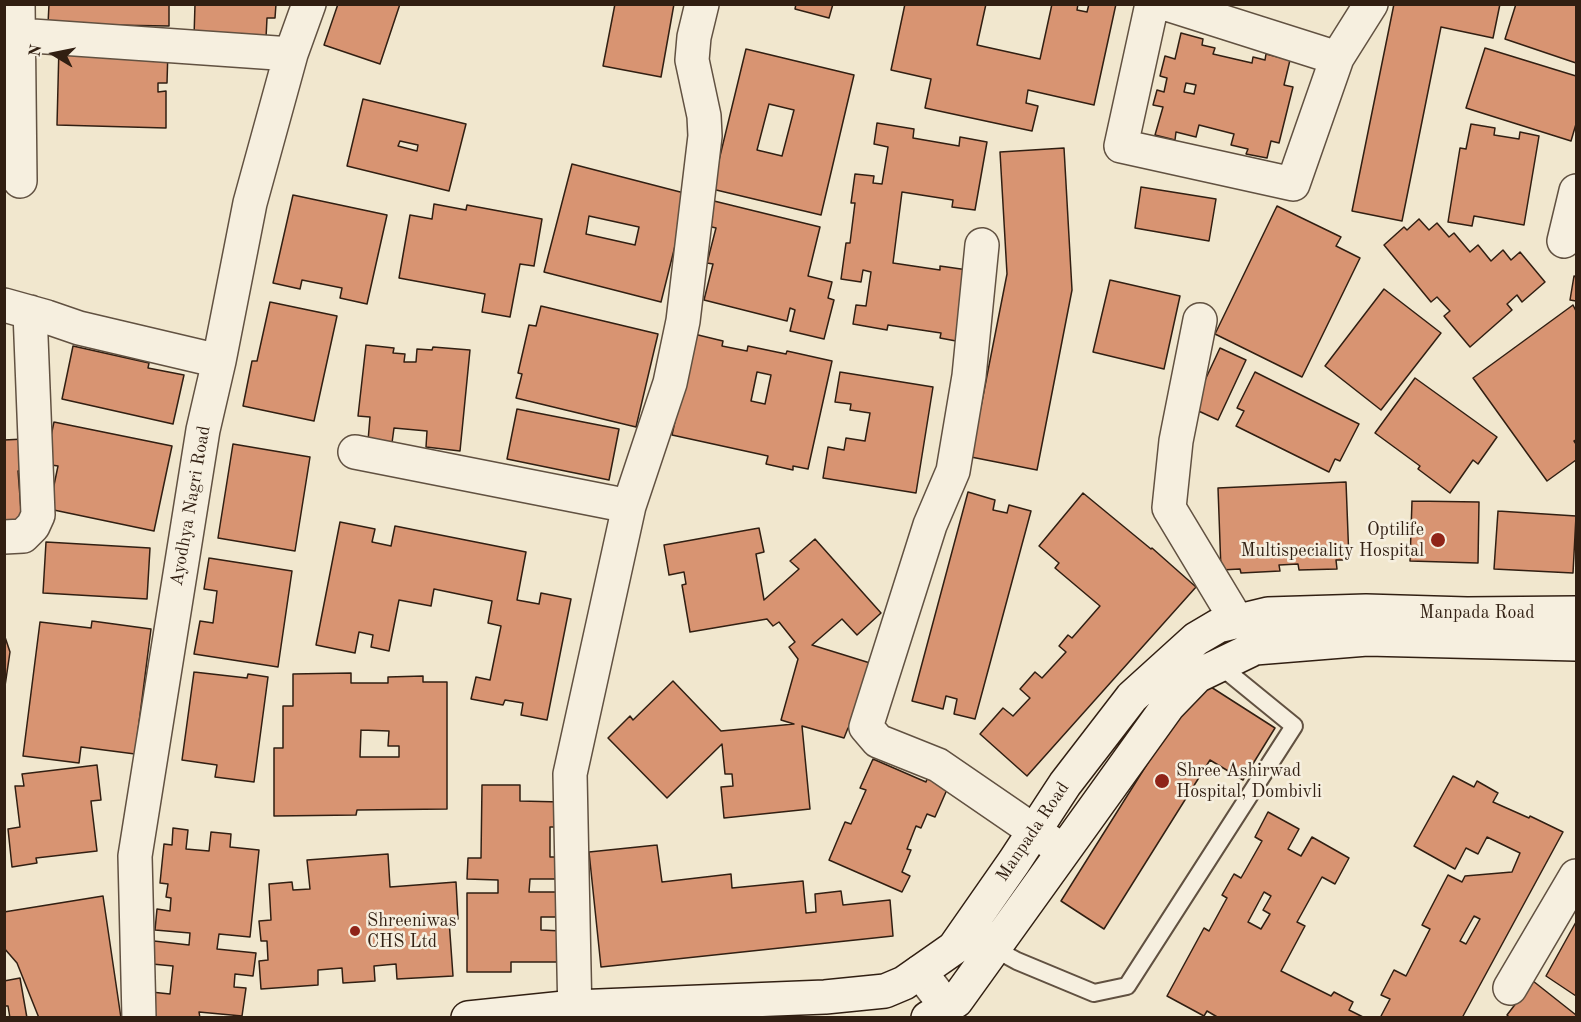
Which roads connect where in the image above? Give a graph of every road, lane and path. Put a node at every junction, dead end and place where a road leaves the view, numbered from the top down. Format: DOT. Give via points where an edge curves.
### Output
graph roads {
  1 [pos="309,4"];
  2 [pos="702,4"];
  3 [pos="1152,4"];
  4 [pos="1167,4"];
  5 [pos="1371,4"];
  6 [pos="18,20"];
  7 [pos="291,54"];
  8 [pos="1337,58"];
  9 [pos="20,181"];
  10 [pos="1576,191"];
  11 [pos="1564,241"];
  12 [pos="982,245"];
  13 [pos="17,309"];
  14 [pos="1200,320"];
  15 [pos="219,361"];
  16 [pos="355,452"];
  17 [pos="629,506"];
  18 [pos="4,537"];
  19 [pos="1576,613"];
  20 [pos="1237,621"];
  21 [pos="1196,639"];
  22 [pos="1576,644"];
  23 [pos="1218,664"];
  24 [pos="1034,831"];
  25 [pos="1063,851"];
  26 [pos="1576,876"];
  27 [pos="995,949"];
  28 [pos="920,972"];
  29 [pos="1510,988"];
  30 [pos="825,1007"];
  31 [pos="567,1013"];
  32 [pos="940,1014"];
  33 [pos="139,1017"];
  34 [pos="468,1017"];
  1 -- 7 [label="street, Ayodhya Nagri Road"];
  2 -- 17 [label="street" via="693,60 705,136 683,321 670,383"];
  3 -- 8 [label="street" via="1121,146 1293,184"];
  4 -- 8 [label="street"];
  5 -- 8 [label="street"];
  6 -- 7 [label="street"];
  6 -- 9 [label="street"];
  7 -- 15 [label="street, Ayodhya Nagri Road" via="250,203"];
  10 -- 11 [label="street"];
  12 -- 24 [label="street" via="969,376 953,471 930,525 866,727 878,741 938,765"];
  13 -- 15 [label="street"];
  13 -- 18 [label="street" via="39,515 23,536"];
  14 -- 20 [label="street" via="1176,441 1169,508"];
  15 -- 33 [label="street, Ayodhya Nagri Road" via="203,430 138,828 135,875"];
  16 -- 17 [label="street"];
  17 -- 31 [label="street" via="570,774"];
  19 -- 20 [label="street, Manpada Road" via="1365,611 1268,614"];
  20 -- 21 [label="street, Manpada Road" via="1218,626"];
  21 -- 23 [label="street"];
  21 -- 24 [label="street, Manpada Road" via="1132,697"];
  22 -- 23 [label="street, Manpada Road" via="1367,639 1255,648"];
  23 -- 25 [label="street, Manpada Road" via="1197,676 1168,706"];
  23 -- 27 [label="lane" via="1294,726 1127,986 1095,993"];
  24 -- 25 [label="street"];
  24 -- 28 [label="street, Manpada Road" via="954,948"];
  25 -- 27 [label="street, Manpada Road"];
  26 -- 29 [label="street"];
  27 -- 32 [label="street, Manpada Road" via="956,1001"];
  28 -- 30 [label="street, Manpada Road" via="885,991"];
  28 -- 32 [label="street"];
  30 -- 31 [label="street, Manpada Road"];
  31 -- 34 [label="street, Manpada Road"];
}
